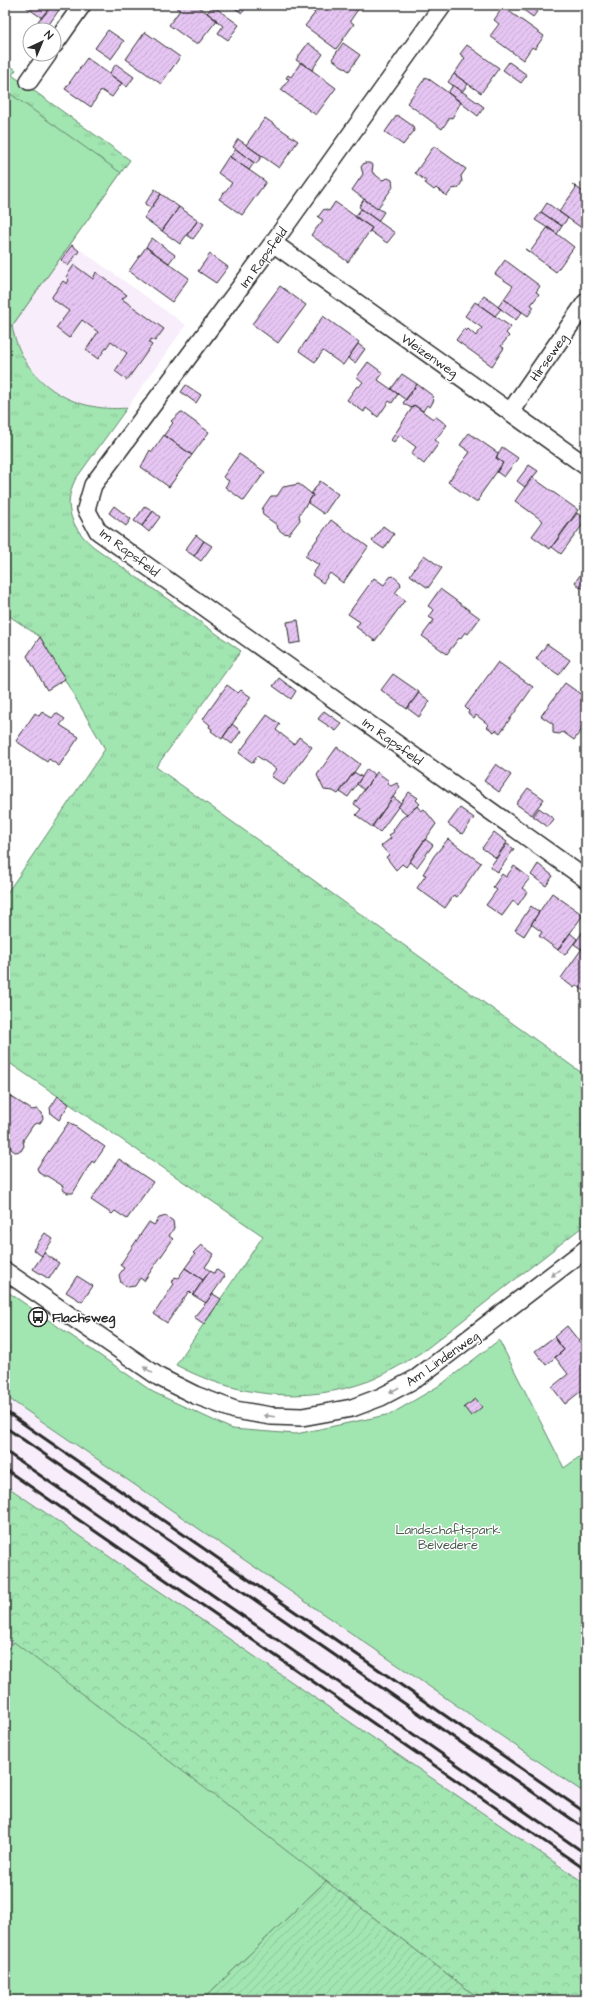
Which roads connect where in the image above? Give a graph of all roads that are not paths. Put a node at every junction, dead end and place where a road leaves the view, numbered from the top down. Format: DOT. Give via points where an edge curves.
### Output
graph roads {
  1 [pos="82,5"];
  2 [pos="443,5"];
  3 [pos="62,34"];
  4 [pos="42,62"];
  5 [pos="29,81"];
  6 [pos="273,243"];
  7 [pos="586,302"];
  8 [pos="510,412"];
  9 [pos="586,466"];
  10 [pos="586,880"];
  11 [pos="586,1249"];
  12 [pos="5,1271"];
  1 -- 3 [label="street"];
  2 -- 6 [label="street, Im Rapsfeld"];
  4 -- 5 [label="street"];
  6 -- 8 [label="street, Weizenweg"];
  6 -- 10 [label="street, Im Rapsfeld" via="93,485 86,509 98,531"];
  7 -- 8 [label="street, Hirseweg"];
  8 -- 9 [label="street, Weizenweg"];
  11 -- 12 [label="street, Am Lindenweg, one-way" via="417,1378 381,1397 352,1408 302,1417 271,1416 235,1410 195,1395 159,1377"];
}
